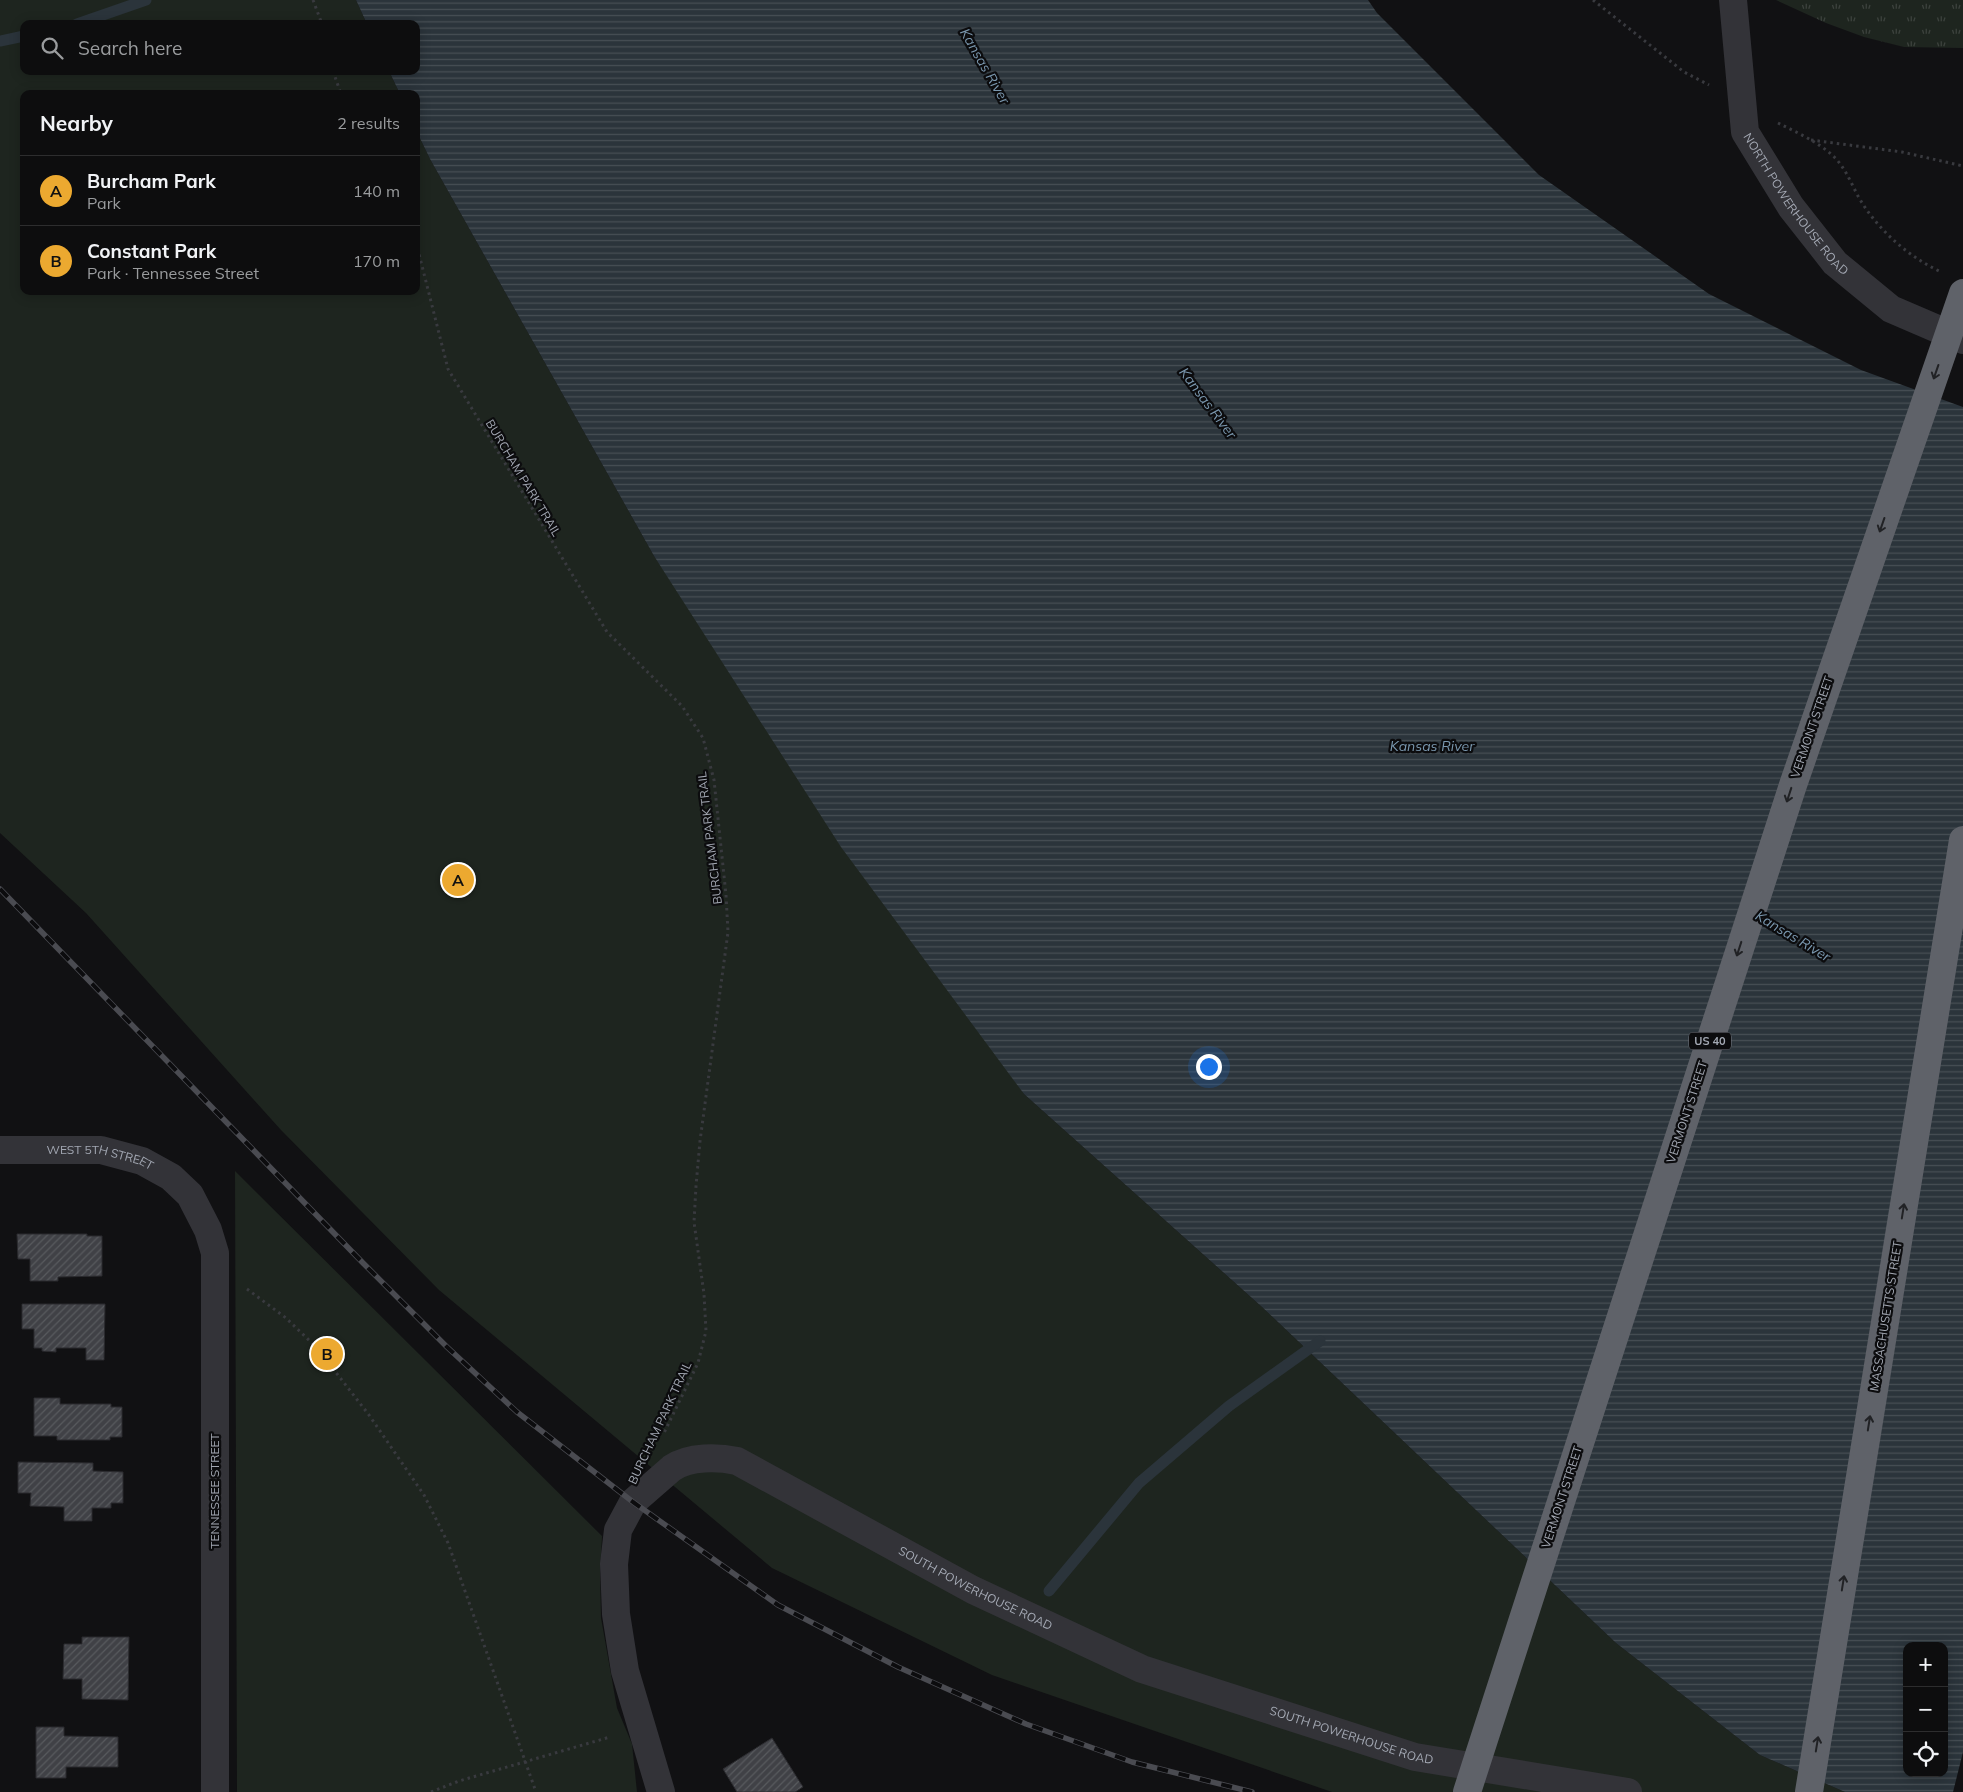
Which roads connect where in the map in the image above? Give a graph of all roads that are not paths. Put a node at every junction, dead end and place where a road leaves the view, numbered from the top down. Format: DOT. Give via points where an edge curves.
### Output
graph roads {
  1 [pos="1733,0"];
  2 [pos="1963,293"];
  3 [pos="1963,340"];
  4 [pos="1963,840"];
  5 [pos="0,1150"];
  6 [pos="190,1195"];
  7 [pos="214,1792"];
  8 [pos="661,1792"];
  9 [pos="1467,1792"];
  10 [pos="1628,1792"];
  11 [pos="1809,1792"];
  1 -- 3 [label="street, NORTH POWERHOUSE ROAD" via="1745,132 1791,206 1835,263 1891,309"];
  2 -- 9 [label="highway, VERMONT STREET / US 40, one-way, bridge" via="1792,785"];
  11 -- 4 [label="highway, MASSACHUSETTS STREET, one-way"];
  5 -- 6 [label="street, WEST 5TH STREET" via="101,1150 142,1161 171,1177"];
  6 -- 7 [label="street, TENNESSEE STREET" via="208,1230 214,1253"];
  8 -- 10 [label="street, SOUTH POWERHOUSE ROAD" via="625,1671 616,1614 614,1564 618,1530 633,1502 672,1468 694,1460 722,1458 737,1461 973,1590 1142,1669 1415,1757"];
}
